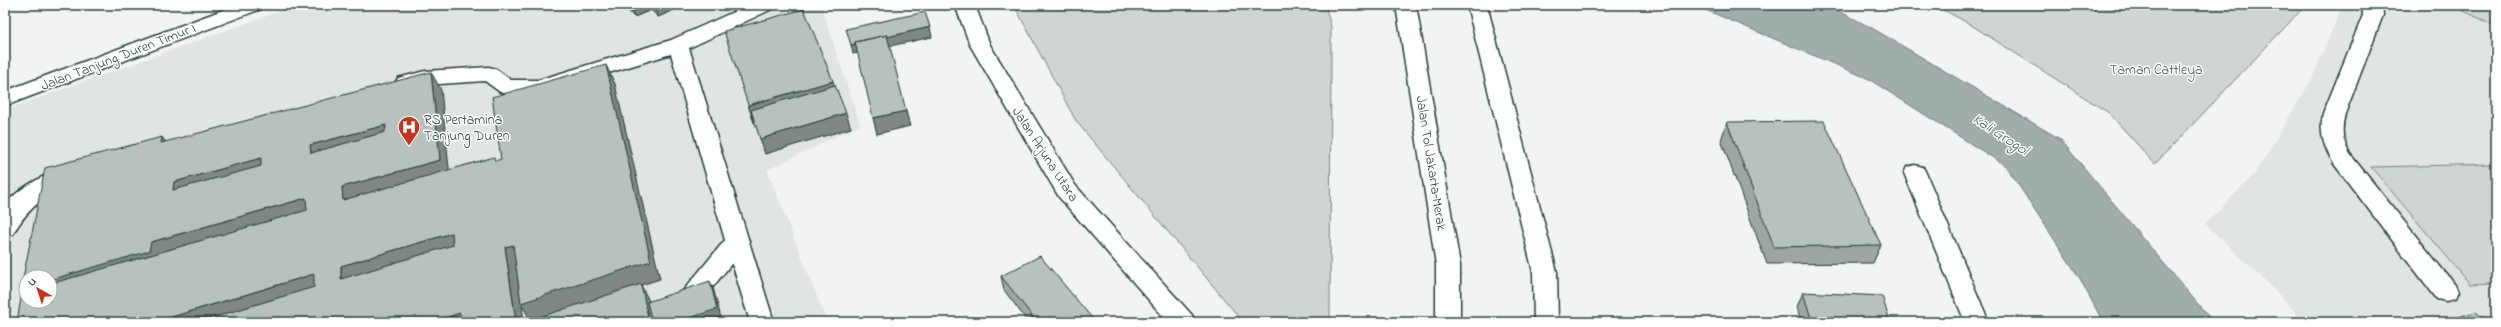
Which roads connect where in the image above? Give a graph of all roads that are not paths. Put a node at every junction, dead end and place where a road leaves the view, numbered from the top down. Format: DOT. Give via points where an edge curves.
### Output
graph roads {
  1 [pos="254,5"];
  2 [pos="765,5"];
  3 [pos="965,5"];
  4 [pos="1406,5"];
  5 [pos="2372,5"];
  6 [pos="1480,10"];
  7 [pos="678,44"];
  8 [pos="387,88"];
  9 [pos="5,99"];
  10 [pos="90,166"];
  11 [pos="1915,173"];
  12 [pos="5,228"];
  13 [pos="738,242"];
  14 [pos="2446,292"];
  15 [pos="702,322"];
  16 [pos="762,322"];
  17 [pos="1183,322"];
  18 [pos="1448,322"];
  19 [pos="1546,322"];
  20 [pos="1977,322"];
  1 -- 9 [label="main road, Jalan Tanjung Duren Timur I"];
  2 -- 7 [label="main road"];
  3 -- 17 [label="main road, Jalan Arjuna Utara" via="984,52 1067,191"];
  4 -- 18 [label="main road, Jalan Tol Jakarta–Merak" via="1448,265"];
  5 -- 14 [label="main road" via="2373,15 2334,114 2330,129 2333,144"];
  6 -- 19 [label="main road" via="1545,272"];
  7 -- 8 [label="main road" via="539,87 507,87 489,74 425,78"];
  7 -- 13 [label="main road"];
  10 -- 12 [label="main road" via="41,186 11,216"];
  11 -- 20 [label="main road"];
  13 -- 15 [label="main road" via="695,291"];
  13 -- 16 [label="main road"];
}
